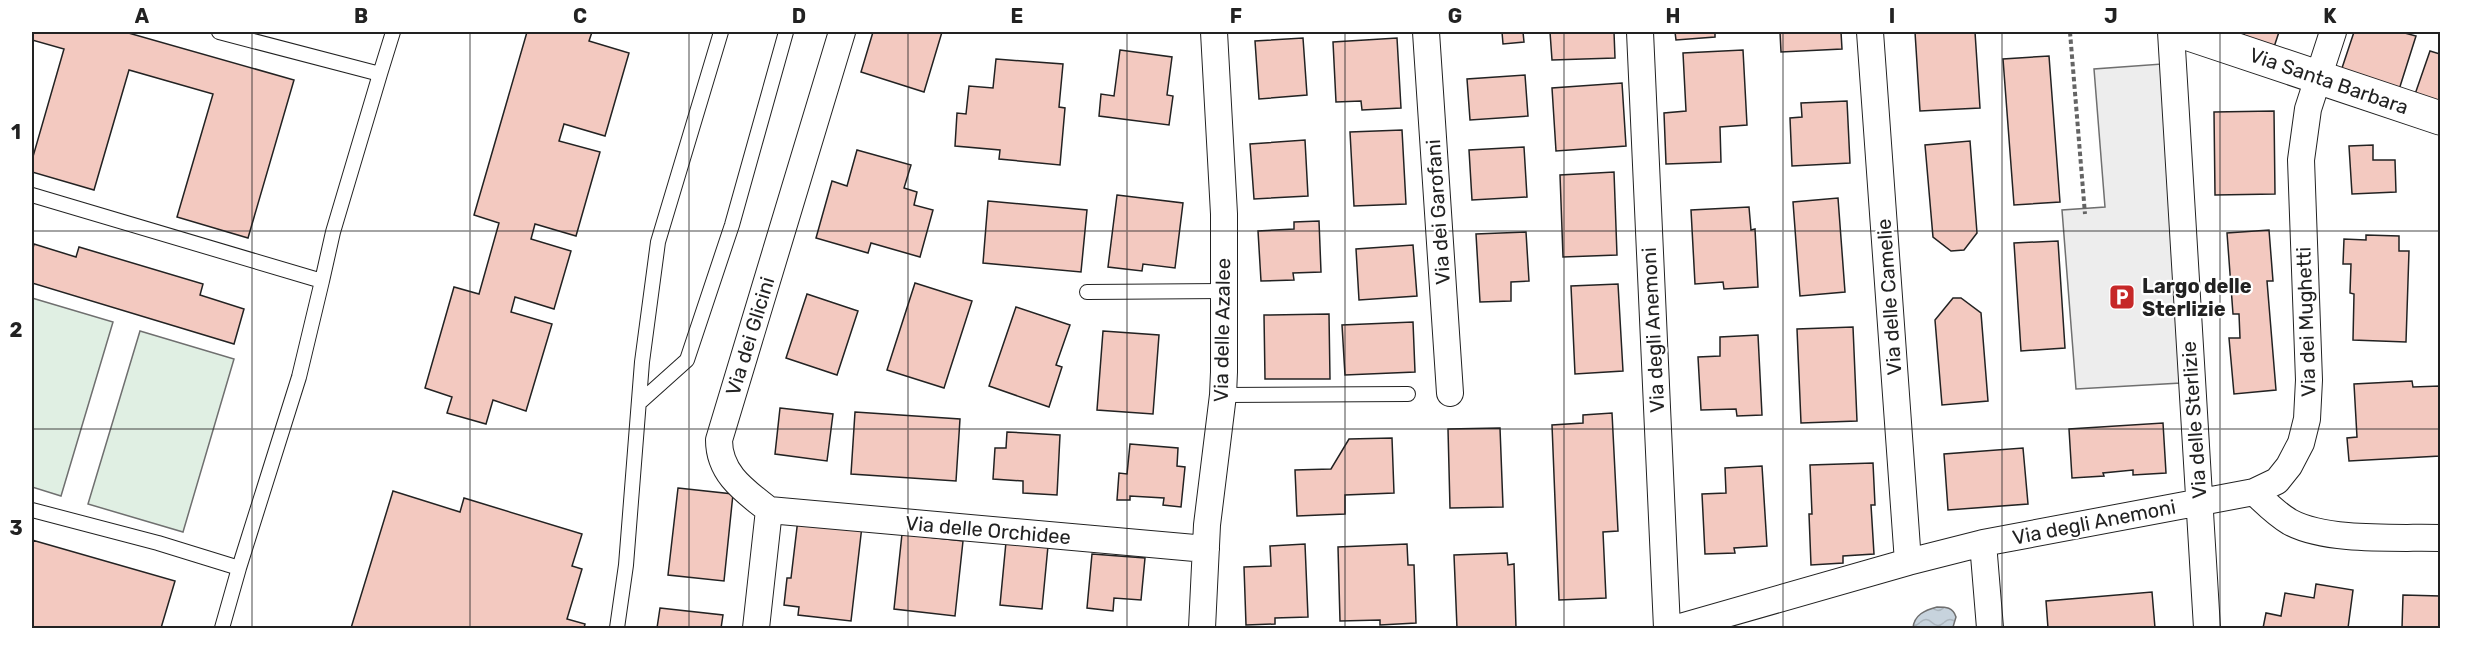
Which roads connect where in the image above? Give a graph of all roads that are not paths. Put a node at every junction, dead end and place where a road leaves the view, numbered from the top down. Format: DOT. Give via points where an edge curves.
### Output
graph roads {
  1 [pos="219,32"];
  2 [pos="393,32"];
  3 [pos="721,32"];
  4 [pos="786,32"];
  5 [pos="842,32"];
  6 [pos="1214,32"];
  7 [pos="1426,32"];
  8 [pos="1640,32"];
  9 [pos="1870,32"];
  10 [pos="2171,32"];
  11 [pos="2183,32"];
  12 [pos="2333,32"];
  13 [pos="380,74"];
  14 [pos="2318,77"];
  15 [pos="2440,118"];
  16 [pos="32,195"];
  17 [pos="322,281"];
  18 [pos="1223,291"];
  19 [pos="1087,292"];
  20 [pos="1450,393"];
  21 [pos="1408,394"];
  22 [pos="1223,395"];
  23 [pos="639,403"];
  24 [pos="2254,492"];
  25 [pos="2199,501"];
  26 [pos="32,510"];
  27 [pos="770,510"];
  28 [pos="2440,538"];
  29 [pos="1983,543"];
  30 [pos="1206,549"];
  31 [pos="1908,562"];
  32 [pos="239,568"];
  33 [pos="222,628"];
  34 [pos="617,628"];
  35 [pos="756,628"];
  36 [pos="1202,628"];
  37 [pos="1667,628"];
  38 [pos="1677,628"];
  39 [pos="1990,628"];
  40 [pos="2207,628"];
  1 -- 13 [label="lane"];
  2 -- 13 [label="lane"];
  3 -- 23 [label="lane" via="658,242"];
  4 -- 23 [label="lane" via="732,225 687,360"];
  5 -- 27 [label="street, Via dei Glicini" via="719,440 726,471"];
  6 -- 18 [label="street, Via delle Azalee" via="1224,214"];
  7 -- 20 [label="street, Via dei Garofani"];
  8 -- 37 [label="street, Via degli Anemoni"];
  9 -- 31 [label="street, Via delle Camelie"];
  10 -- 25 [label="street, Via delle Sterlizie"];
  11 -- 14 [label="street, Via Santa Barbara"];
  12 -- 14 [label="street, Via dei Mughetti"];
  13 -- 17 [label="lane"];
  14 -- 15 [label="street, Via Santa Barbara"];
  14 -- 24 [label="street, Via dei Mughetti" via="2306,121 2301,168 2307,419 2289,466 2277,480"];
  16 -- 17 [label="lane"];
  17 -- 32 [label="lane" via="299,377"];
  18 -- 19 [label="lane"];
  18 -- 22 [label="street, Via delle Azalee"];
  21 -- 22 [label="lane"];
  22 -- 30 [label="street, Via delle Azalee"];
  23 -- 34 [label="lane"];
  24 -- 25 [label="street, Via dei Mughetti"];
  24 -- 28 [label="street" via="2292,523 2318,532"];
  25 -- 29 [label="street, Via degli Anemoni"];
  25 -- 40 [label="street, Via delle Sterlizie"];
  26 -- 32 [label="lane"];
  27 -- 30 [label="street, Via delle Orchidee"];
  27 -- 35 [label="street"];
  29 -- 31 [label="street, Via degli Anemoni"];
  29 -- 39 [label="street"];
  30 -- 36 [label="street, Via delle Azalee"];
  31 -- 38 [label="street, Via degli Anemoni"];
  32 -- 33 [label="lane"];
}
